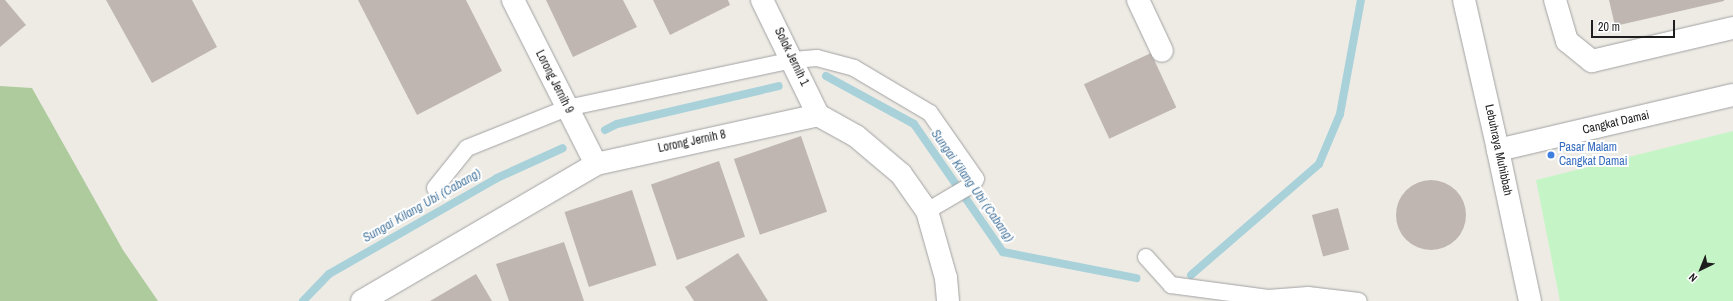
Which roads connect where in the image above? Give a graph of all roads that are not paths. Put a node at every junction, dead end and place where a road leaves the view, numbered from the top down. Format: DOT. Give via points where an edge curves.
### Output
graph roads {
  1 [pos="513,0"];
  2 [pos="762,0"];
  3 [pos="1138,0"];
  4 [pos="1464,0"];
  5 [pos="1555,0"];
  6 [pos="1733,28"];
  7 [pos="1162,51"];
  8 [pos="793,60"];
  9 [pos="1733,95"];
  10 [pos="567,108"];
  11 [pos="818,115"];
  12 [pos="1498,150"];
  13 [pos="596,164"];
  14 [pos="435,188"];
  15 [pos="930,209"];
  16 [pos="1146,257"];
  17 [pos="362,301"];
  18 [pos="948,301"];
  19 [pos="1359,301"];
  20 [pos="1530,301"];
  1 -- 10 [label="street, Lorong Jernih 9"];
  2 -- 8 [label="street, Solok Jernih 1"];
  3 -- 7 [label="street"];
  4 -- 12 [label="street, Lebuhraya Muhibbah"];
  5 -- 6 [label="street" via="1567,41 1592,61"];
  8 -- 10 [label="lane"];
  8 -- 11 [label="street, Solok Jernih 1"];
  8 -- 15 [label="lane" via="817,58 854,68 930,113 976,179 973,184"];
  9 -- 12 [label="street, Cangkat Damai"];
  10 -- 13 [label="street, Lorong Jernih 9"];
  10 -- 14 [label="lane" via="467,148"];
  11 -- 13 [label="street, Lorong Jernih 8"];
  11 -- 15 [label="street" via="856,136 901,174"];
  12 -- 20 [label="street, Lebuhraya Muhibbah"];
  13 -- 17 [label="street, Lorong Jernih 8"];
  15 -- 18 [label="street" via="946,278"];
  16 -- 19 [label="lane" via="1171,285 1268,298 1308,295"];
}
